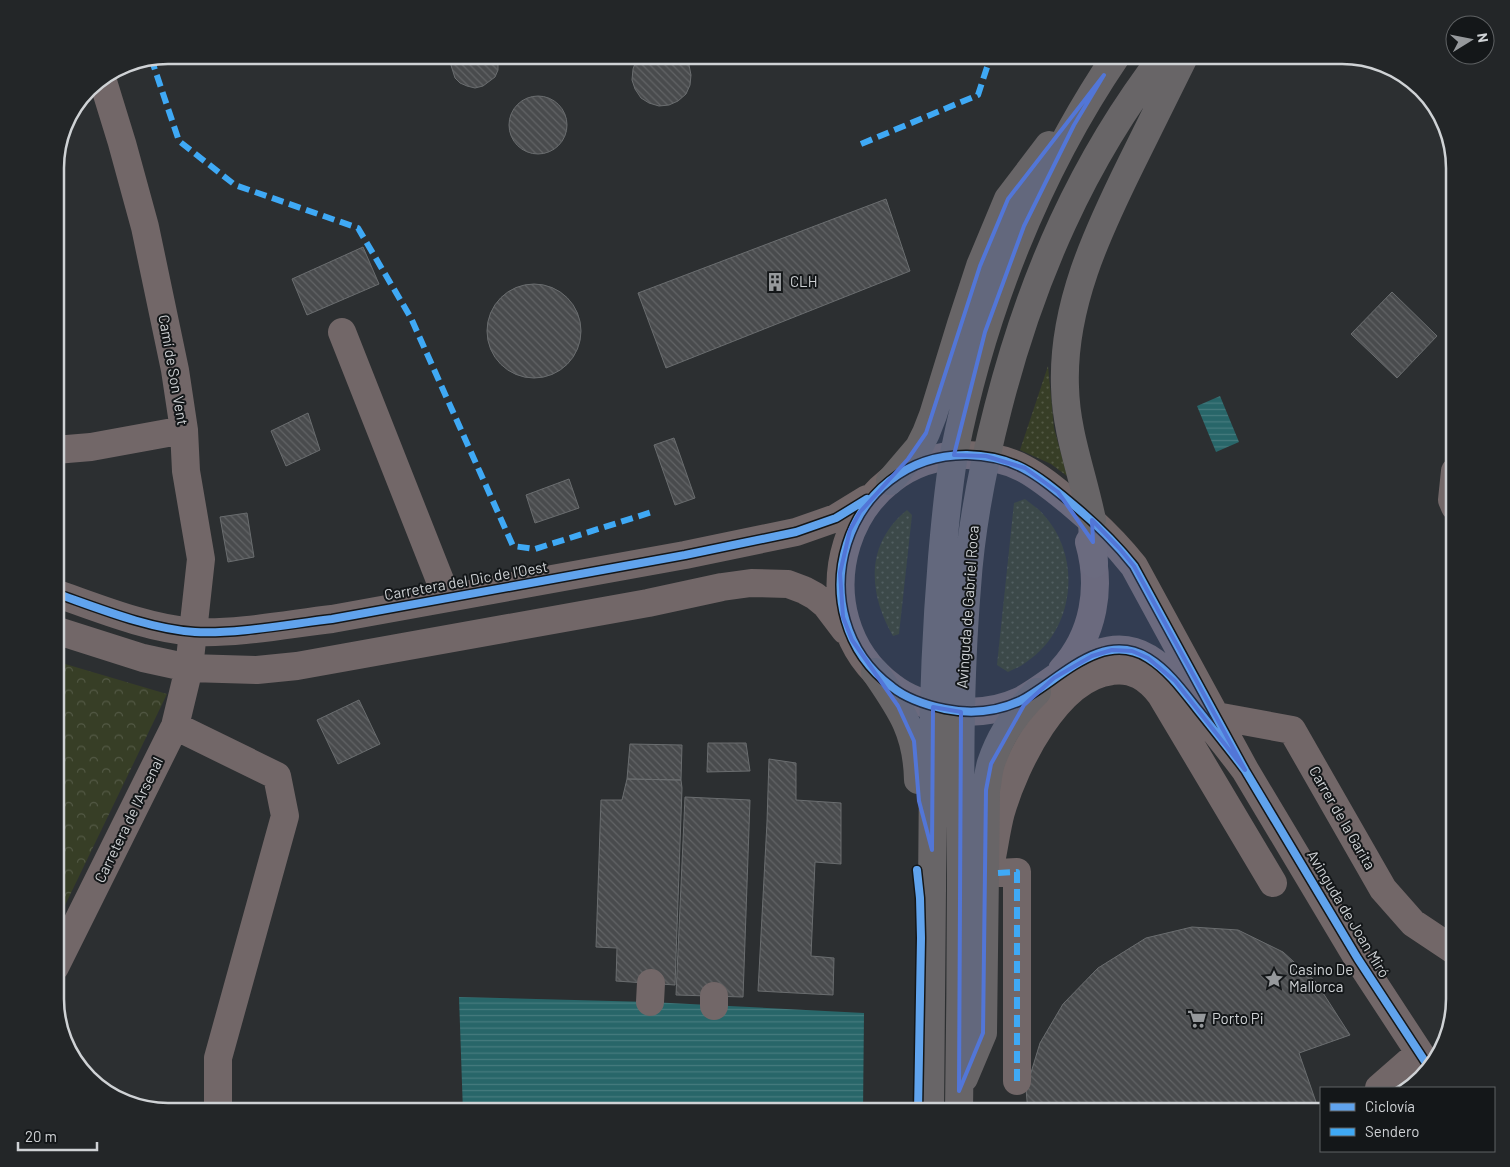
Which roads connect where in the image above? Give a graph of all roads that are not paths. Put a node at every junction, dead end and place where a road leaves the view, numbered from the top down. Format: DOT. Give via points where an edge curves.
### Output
graph roads {
  1 [pos="1157,64"];
  2 [pos="1181,64"];
  3 [pos="1110,65"];
  4 [pos="104,86"];
  5 [pos="342,332"];
  6 [pos="184,430"];
  7 [pos="64,449"];
  8 [pos="954,456"];
  9 [pos="986,456"];
  10 [pos="883,488"];
  11 [pos="1058,492"];
  12 [pos="1092,520"];
  13 [pos="1094,564"];
  14 [pos="64,596"];
  15 [pos="447,598"];
  16 [pos="194,632"];
  17 [pos="64,633"];
  18 [pos="852,640"];
  19 [pos="1083,661"];
  20 [pos="189,668"];
  21 [pos="874,672"];
  22 [pos="1046,685"];
  23 [pos="1153,685"];
  24 [pos="933,707"];
  25 [pos="961,712"];
  26 [pos="1216,716"];
  27 [pos="175,726"];
  28 [pos="1245,770"];
  29 [pos="932,850"];
  30 [pos="998,873"];
  31 [pos="1273,882"];
  32 [pos="1446,945"];
  33 [pos="64,949"];
  34 [pos="983,1030"];
  35 [pos="1425,1061"];
  36 [pos="1017,1081"];
  37 [pos="1381,1087"];
  38 [pos="959,1102"];
  39 [pos="218,1103"];
  40 [pos="930,1103"];
  1 -- 9 [label="highway, Avinguda de Gabriel Roca" via="1100,149 1062,222 1034,289 1011,358"];
  2 -- 12 [label="highway" via="1103,221 1071,320 1065,363 1066,405 1073,448"];
  3 -- 8 [label="highway, Avinguda de Gabriel Roca" via="1074,125 1024,226 985,332"];
  3 -- 10 [label="highway" via="1008,199 980,266 934,415 919,447"];
  4 -- 6 [label="street, Camí de Son Vent" via="145,227"];
  5 -- 15 [label="street"];
  6 -- 7 [label="street"];
  6 -- 16 [label="street, Camí de Son Vent" via="186,471 201,559"];
  8 -- 9 [label="street, Carretera del Dic de l'Oest"];
  8 -- 10 [label="street, Carretera del Dic de l'Oest" via="907,470"];
  8 -- 24 [label="highway, Avinguda de Gabriel Roca" via="936,623"];
  9 -- 11 [label="street, Carretera del Dic de l'Oest" via="1025,468"];
  9 -- 25 [label="highway, Avinguda de Gabriel Roca" via="967,586"];
  10 -- 15 [label="street, Carretera del Dic de l'Oest" via="836,518 796,532 685,556"];
  10 -- 18 [label="street" via="860,512 844,551 840,573 844,617"];
  11 -- 12 [label="street"];
  11 -- 13 [label="street" via="1082,525"];
  12 -- 13 [label="main road"];
  12 -- 26 [label="street" via="1134,566"];
  13 -- 22 [label="street" via="1096,586 1090,625 1069,662"];
  14 -- 16 [label="street, Carretera del Dic de l'Oest" via="126,618"];
  15 -- 16 [label="street, Carretera del Dic de l'Oest" via="332,619"];
  16 -- 20 [label="street, Camí de Son Vent"];
  17 -- 20 [label="street" via="143,658"];
  18 -- 20 [label="street" via="815,596 788,584 774,582 722,587 297,666 257,670"];
  18 -- 21 [label="street"];
  19 -- 22 [label="street"];
  19 -- 23 [label="street" via="1116,658 1134,667"];
  19 -- 28 [label="street" via="1100,653 1122,649 1148,658 1175,681"];
  20 -- 27 [label="street, Carretera de l'Arsenal"];
  21 -- 24 [label="street" via="892,688"];
  21 -- 29 [label="highway" via="898,706 914,740 919,802"];
  22 -- 25 [label="street" via="1004,707"];
  22 -- 34 [label="highway" via="1013,719 991,764 986,790"];
  23 -- 31 [label="street"];
  23 -- 34 [label="street" via="1128,670 1109,671 1088,678 1061,700 1022,761 1002,810 993,851 989,986"];
  24 -- 25 [label="street"];
  24 -- 29 [label="highway, Avinguda de Gabriel Roca"];
  25 -- 38 [label="highway, Avinguda de Gabriel Roca"];
  26 -- 28 [label="street"];
  26 -- 32 [label="street, Carrer de la Garita" via="1292,730 1382,889 1414,923"];
  27 -- 33 [label="street, Carretera de l'Arsenal"];
  27 -- 39 [label="street" via="276,776 286,816 218,1058"];
  28 -- 35 [label="street, Avinguda de Joan Miró" via="1358,959"];
  29 -- 40 [label="highway, Avinguda de Gabriel Roca"];
  30 -- 36 [label="street" via="1017,872"];
  34 -- 38 [label="highway"];
  35 -- 37 [label="street"];
}
